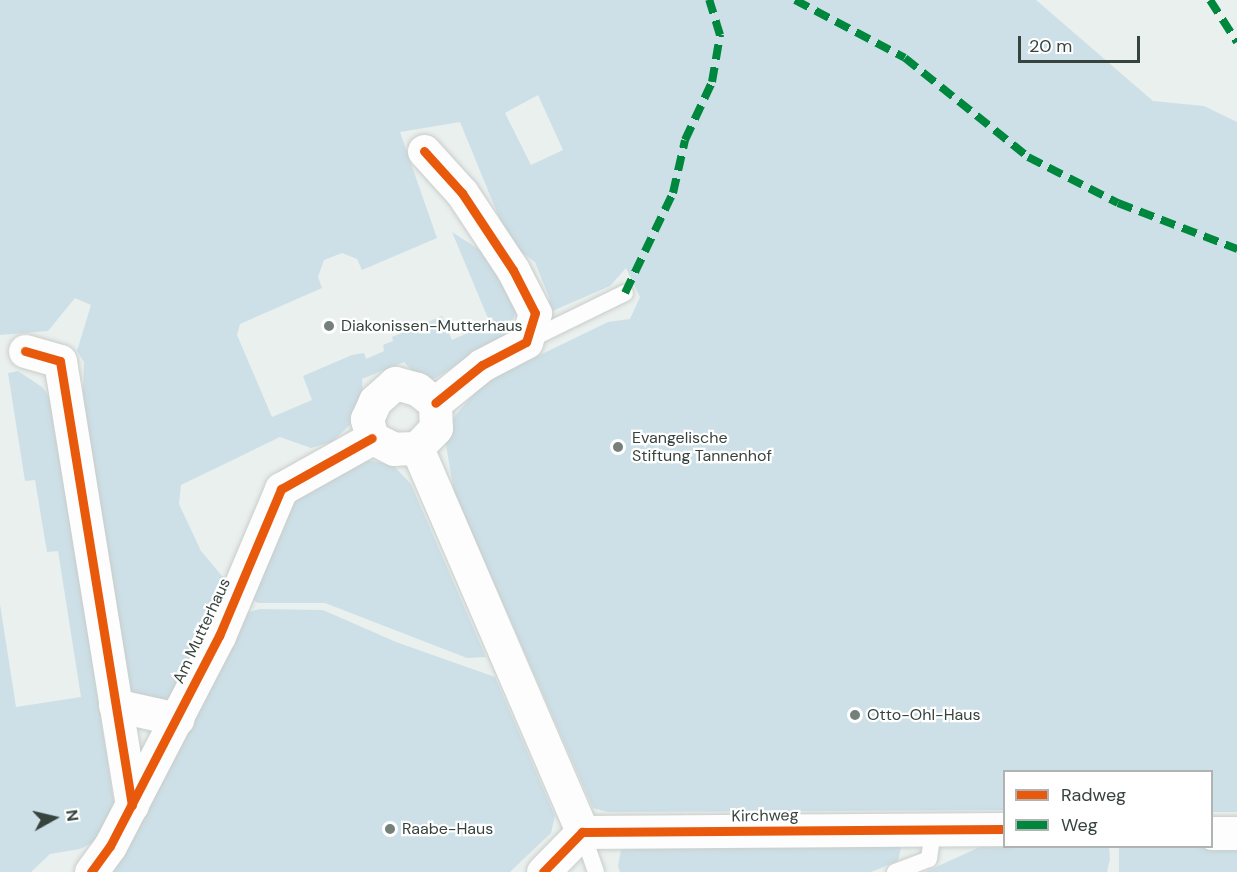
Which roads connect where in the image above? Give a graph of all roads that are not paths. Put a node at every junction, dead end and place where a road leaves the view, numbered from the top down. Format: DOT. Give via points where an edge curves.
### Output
graph roads {
  1 [pos="424,151"];
  2 [pos="626,293"];
  3 [pos="526,342"];
  4 [pos="25,351"];
  5 [pos="435,403"];
  6 [pos="372,438"];
  7 [pos="417,448"];
  8 [pos="115,705"];
  9 [pos="177,719"];
  10 [pos="132,805"];
  11 [pos="933,829"];
  12 [pos="1003,829"];
  13 [pos="582,832"];
  14 [pos="1213,833"];
  15 [pos="1237,833"];
  16 [pos="91,872"];
  17 [pos="543,872"];
  18 [pos="596,872"];
  19 [pos="896,872"];
  1 -- 3 [label="street" via="462,193 513,270 535,313"];
  2 -- 3 [label="lane"];
  3 -- 5 [label="street" via="482,365"];
  4 -- 8 [label="street" via="60,362"];
  5 -- 6 [label="street" via="417,389 395,383 375,401 367,419"];
  5 -- 7 [label="street" via="436,428"];
  6 -- 7 [label="street" via="394,449"];
  6 -- 9 [label="street, Am Mutterhaus" via="281,489 219,636"];
  7 -- 13 [label="street"];
  8 -- 9 [label="street"];
  8 -- 10 [label="street"];
  9 -- 10 [label="street, Am Mutterhaus"];
  10 -- 16 [label="street, Am Mutterhaus"];
  11 -- 12 [label="street, Kirchweg"];
  11 -- 13 [label="street, Kirchweg"];
  11 -- 19 [label="lane" via="929,859"];
  13 -- 17 [label="street"];
  13 -- 18 [label="lane"];
  14 -- 15 [label="street"];
}
